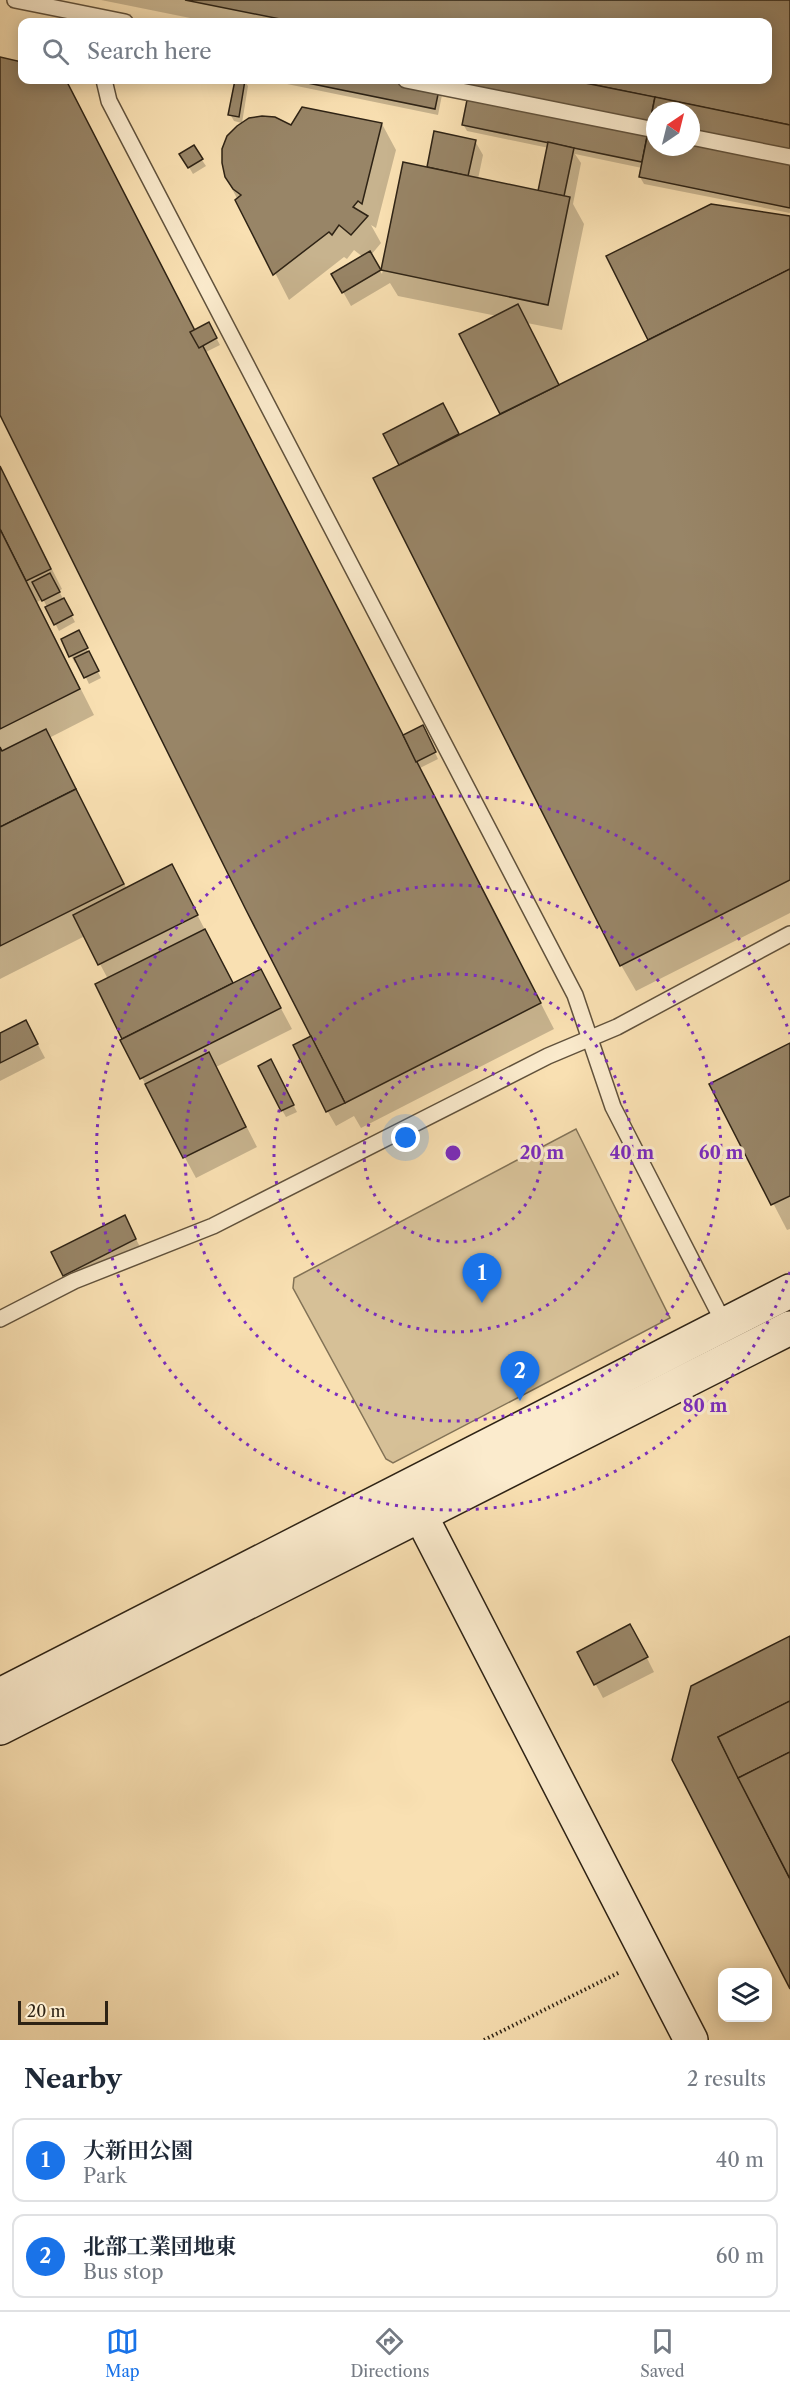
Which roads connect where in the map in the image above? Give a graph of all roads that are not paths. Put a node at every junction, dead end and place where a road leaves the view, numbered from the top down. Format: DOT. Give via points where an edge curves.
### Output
graph roads {
  1 [pos="15,0"];
  2 [pos="99,18"];
  3 [pos="105,84"];
  4 [pos="426,84"];
  5 [pos="646,128"];
  6 [pos="700,139"];
  7 [pos="790,157"];
  8 [pos="790,934"];
  9 [pos="588,1040"];
  10 [pos="790,1291"];
  11 [pos="0,1319"];
  12 [pos="725,1324"];
  13 [pos="790,1328"];
  14 [pos="742,1352"];
  15 [pos="413,1501"];
  16 [pos="0,1695"];
  17 [pos="0,1728"];
  18 [pos="691,2040"];
  1 -- 2 [label="lane"];
  3 -- 9 [label="lane" via="109,101 575,995"];
  4 -- 5 [label="lane"];
  6 -- 7 [label="lane"];
  8 -- 9 [label="lane"];
  9 -- 11 [label="lane" via="548,1056 213,1226 74,1281"];
  9 -- 12 [label="lane" via="613,1107"];
  10 -- 12 [label="street"];
  12 -- 14 [label="lane"];
  12 -- 15 [label="street"];
  13 -- 14 [label="street"];
  14 -- 15 [label="street"];
  15 -- 16 [label="street"];
  15 -- 17 [label="street"];
  15 -- 18 [label="street"];
}
